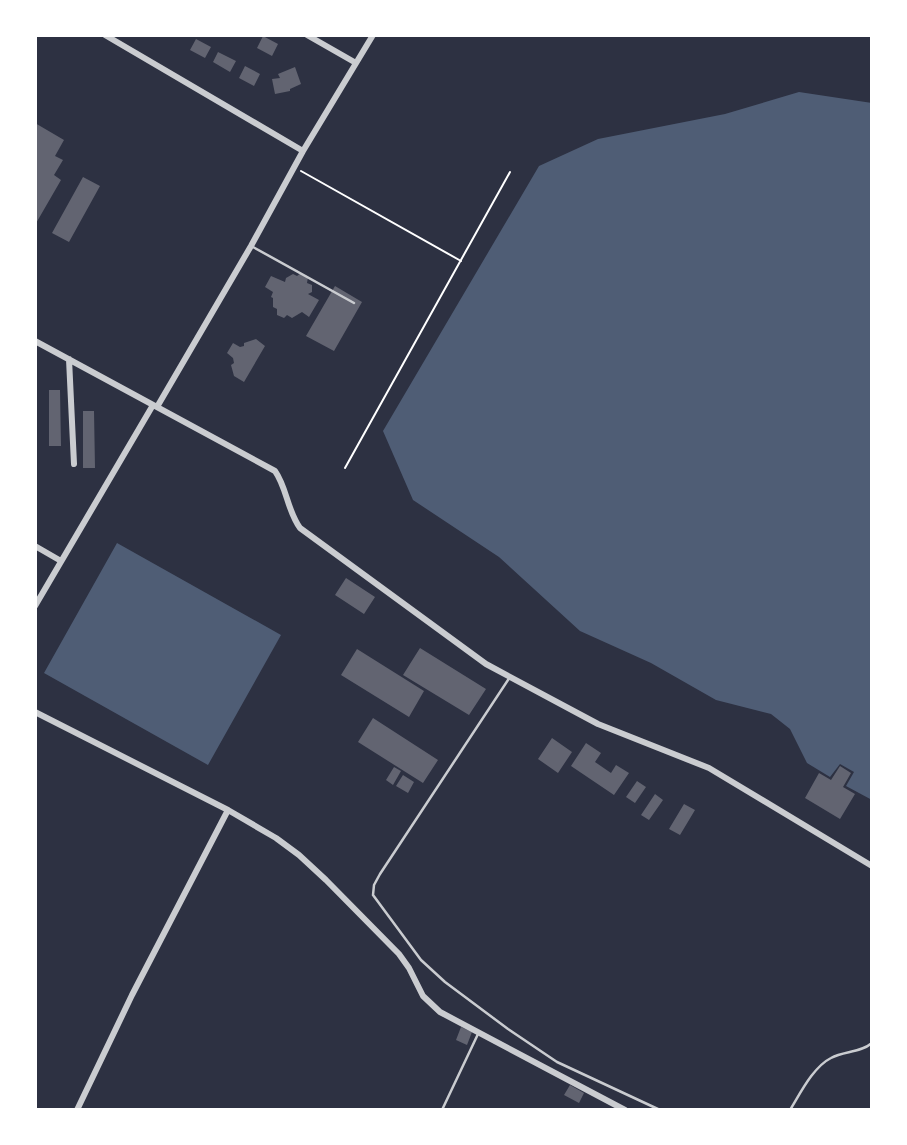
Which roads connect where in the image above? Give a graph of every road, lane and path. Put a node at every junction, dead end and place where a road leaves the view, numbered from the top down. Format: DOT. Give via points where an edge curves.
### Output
graph roads {
  1 [pos="105,35"];
  2 [pos="307,35"];
  3 [pos="373,35"];
  4 [pos="114,37"];
  5 [pos="356,63"];
  6 [pos="303,151"];
  7 [pos="294,167"];
  8 [pos="510,172"];
  9 [pos="251,246"];
  10 [pos="461,261"];
  11 [pos="354,303"];
  12 [pos="35,341"];
  13 [pos="69,359"];
  14 [pos="155,406"];
  15 [pos="74,464"];
  16 [pos="345,468"];
  17 [pos="35,546"];
  18 [pos="61,561"];
  19 [pos="35,606"];
  20 [pos="511,677"];
  21 [pos="35,712"];
  22 [pos="228,810"];
  23 [pos="872,866"];
  24 [pos="479,1032"];
  25 [pos="872,1043"];
  26 [pos="77,1110"];
  27 [pos="442,1110"];
  28 [pos="625,1110"];
  29 [pos="660,1110"];
  30 [pos="790,1110"];
  1 -- 4 [label="street"];
  2 -- 5 [label="street"];
  3 -- 5 [label="street"];
  4 -- 6 [label="street"];
  5 -- 6 [label="street"];
  6 -- 7 [label="street"];
  7 -- 9 [label="street"];
  7 -- 10 [label="path"];
  8 -- 10 [label="path"];
  9 -- 11 [label="lane"];
  9 -- 14 [label="street"];
  10 -- 16 [label="path"];
  12 -- 13 [label="street"];
  13 -- 14 [label="street"];
  13 -- 15 [label="street"];
  14 -- 18 [label="street"];
  14 -- 20 [label="street" via="275,471 291,516 307,534 486,664"];
  17 -- 18 [label="street"];
  18 -- 19 [label="street"];
  20 -- 23 [label="street" via="598,724 709,768"];
  20 -- 29 [label="lane" via="380,874 373,895 421,960 445,982 540,1052"];
  21 -- 22 [label="street"];
  22 -- 24 [label="street" via="299,855 399,954 423,996 440,1012"];
  22 -- 26 [label="street"];
  24 -- 27 [label="lane"];
  24 -- 28 [label="street"];
  25 -- 30 [label="lane" via="823,1064"];
}
